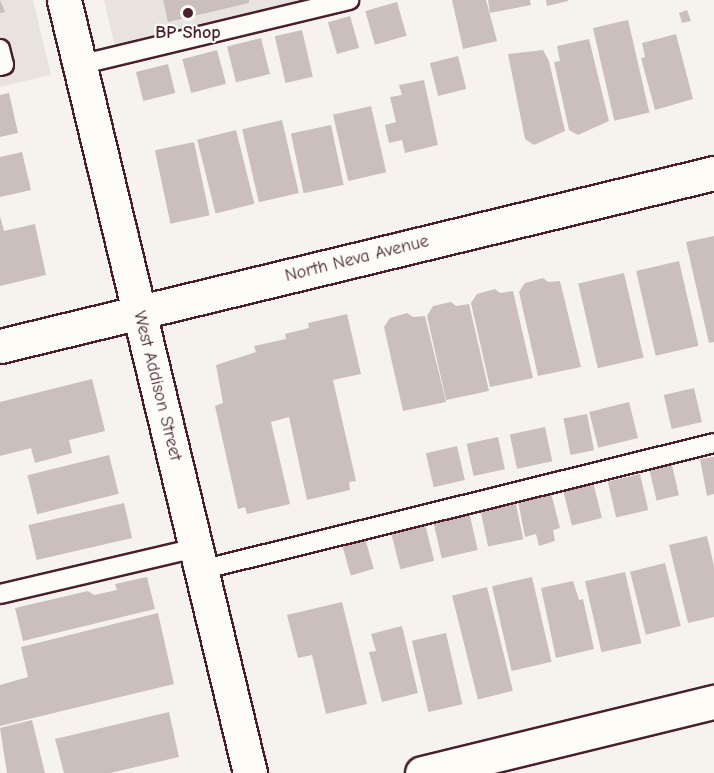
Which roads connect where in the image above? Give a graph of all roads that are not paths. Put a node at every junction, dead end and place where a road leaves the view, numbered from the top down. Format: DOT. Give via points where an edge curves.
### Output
graph roads {
  1 [pos="64,0"];
  2 [pos="349,0"];
  3 [pos="0,49"];
  4 [pos="79,65"];
  5 [pos="0,66"];
  6 [pos="714,173"];
  7 [pos="139,312"];
  8 [pos="0,346"];
  9 [pos="714,443"];
  10 [pos="199,559"];
  11 [pos="0,594"];
  12 [pos="714,702"];
  13 [pos="250,773"];
  14 [pos="422,773"];
  1 -- 4 [label="street, West Addison Street"];
  2 -- 4 [label="lane"];
  3 -- 5 [label="lane" via="4,65"];
  4 -- 7 [label="street, West Addison Street"];
  6 -- 7 [label="street, North Neva Avenue"];
  7 -- 8 [label="street, North Neva Avenue"];
  7 -- 10 [label="street, West Addison Street"];
  9 -- 10 [label="lane"];
  10 -- 11 [label="lane"];
  10 -- 13 [label="street, West Addison Street"];
  12 -- 14 [label="street"];
}
